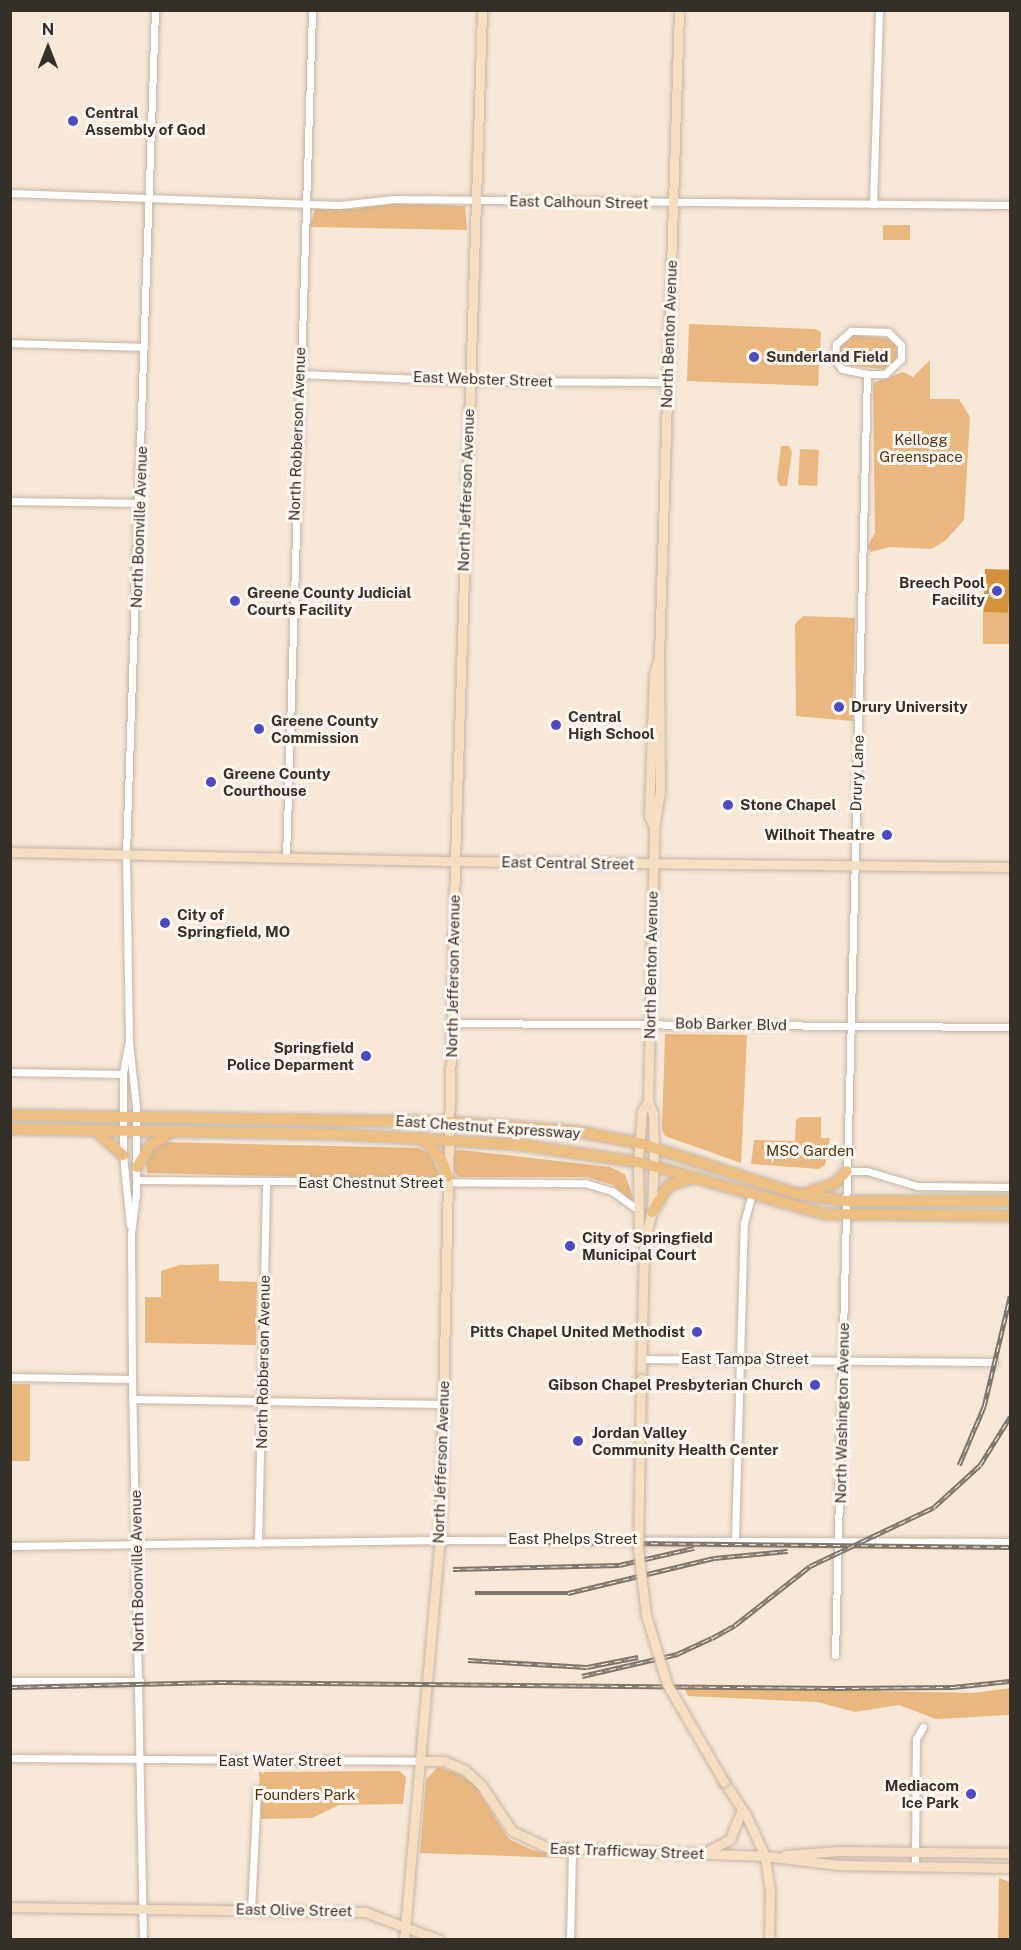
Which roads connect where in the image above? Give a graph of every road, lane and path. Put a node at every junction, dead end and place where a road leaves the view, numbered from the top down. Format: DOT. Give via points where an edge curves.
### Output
graph roads {
  1 [pos="155,10"];
  2 [pos="312,10"];
  3 [pos="482,10"];
  4 [pos="679,10"];
  5 [pos="879,10"];
  6 [pos="10,193"];
  7 [pos="149,198"];
  8 [pos="475,200"];
  9 [pos="672,203"];
  10 [pos="304,204"];
  11 [pos="873,204"];
  12 [pos="1011,205"];
  13 [pos="10,343"];
  14 [pos="144,347"];
  15 [pos="299,374"];
  16 [pos="867,375"];
  17 [pos="469,381"];
  18 [pos="667,382"];
  19 [pos="10,501"];
  20 [pos="140,503"];
  21 [pos="10,852"];
  22 [pos="126,853"];
  23 [pos="286,858"];
  24 [pos="455,861"];
  25 [pos="654,864"];
  26 [pos="854,865"];
  27 [pos="1011,867"];
  28 [pos="452,1023"];
  29 [pos="651,1023"];
  30 [pos="849,1026"];
  31 [pos="1011,1027"];
  32 [pos="129,1043"];
  33 [pos="10,1071"];
  34 [pos="123,1074"];
  35 [pos="648,1102"];
  36 [pos="10,1115"];
  37 [pos="123,1116"];
  38 [pos="136,1117"];
  39 [pos="449,1122"];
  40 [pos="10,1129"];
  41 [pos="96,1131"];
  42 [pos="123,1131"];
  43 [pos="136,1131"];
  44 [pos="176,1132"];
  45 [pos="422,1138"];
  46 [pos="449,1140"];
  47 [pos="639,1143"];
  48 [pos="654,1148"];
  49 [pos="123,1155"];
  50 [pos="638,1162"];
  51 [pos="653,1166"];
  52 [pos="136,1167"];
  53 [pos="847,1171"];
  54 [pos="698,1178"];
  55 [pos="136,1180"];
  56 [pos="448,1180"];
  57 [pos="266,1182"];
  58 [pos="1011,1187"];
  59 [pos="794,1192"];
  60 [pos="751,1196"];
  61 [pos="846,1201"];
  62 [pos="1010,1201"];
  63 [pos="637,1209"];
  64 [pos="652,1212"];
  65 [pos="1010,1216"];
  66 [pos="846,1217"];
  67 [pos="131,1234"];
  68 [pos="644,1243"];
  69 [pos="641,1359"];
  70 [pos="742,1359"];
  71 [pos="842,1359"];
  72 [pos="994,1362"];
  73 [pos="10,1377"];
  74 [pos="132,1379"];
  75 [pos="262,1399"];
  76 [pos="132,1400"];
  77 [pos="443,1404"];
  78 [pos="735,1539"];
  79 [pos="840,1539"];
  80 [pos="440,1540"];
  81 [pos="1011,1542"];
  82 [pos="258,1543"];
  83 [pos="136,1545"];
  84 [pos="10,1546"];
  85 [pos="835,1655"];
  86 [pos="10,1681"];
  87 [pos="140,1681"];
  88 [pos="923,1727"];
  89 [pos="10,1758"];
  90 [pos="142,1760"];
  91 [pos="419,1761"];
  92 [pos="257,1789"];
  93 [pos="742,1809"];
  94 [pos="572,1849"];
  95 [pos="916,1853"];
  96 [pos="1011,1853"];
  97 [pos="701,1854"];
  98 [pos="765,1856"];
  99 [pos="915,1867"];
  100 [pos="1011,1868"];
  101 [pos="10,1907"];
  102 [pos="144,1908"];
  103 [pos="251,1909"];
  104 [pos="405,1924"];
  105 [pos="143,1940"];
  106 [pos="404,1940"];
  107 [pos="441,1940"];
  108 [pos="570,1940"];
  109 [pos="770,1940"];
  1 -- 7 [label="street, North Boonville Avenue"];
  2 -- 10 [label="street, North Robberson Avenue"];
  3 -- 8 [label="main road, North Jefferson Avenue"];
  4 -- 9 [label="main road, North Benton Avenue"];
  5 -- 11 [label="street"];
  6 -- 7 [label="street, East Calhoun Street"];
  7 -- 10 [label="street, East Calhoun Street"];
  7 -- 14 [label="street, North Boonville Avenue"];
  8 -- 9 [label="street, East Calhoun Street"];
  8 -- 10 [label="street, East Calhoun Street"];
  8 -- 17 [label="main road, North Jefferson Avenue"];
  9 -- 11 [label="street, East Calhoun Street"];
  9 -- 18 [label="main road, North Benton Avenue"];
  10 -- 15 [label="street, North Robberson Avenue"];
  11 -- 12 [label="street, East Calhoun Street"];
  13 -- 14 [label="street"];
  14 -- 20 [label="street, North Boonville Avenue"];
  15 -- 17 [label="street, East Webster Street"];
  15 -- 23 [label="street, North Robberson Avenue"];
  16 -- 16 [label="street" via="885,374 898,366 901,345 888,332 845,333 836,344 837,364 849,372"];
  16 -- 26 [label="street, Drury Lane"];
  17 -- 18 [label="street, East Webster Street"];
  17 -- 24 [label="main road, North Jefferson Avenue"];
  18 -- 25 [label="main road, North Benton Avenue" via="659,657 660,792"];
  19 -- 20 [label="street"];
  20 -- 22 [label="street, North Boonville Avenue"];
  21 -- 22 [label="main road, East Central Street"];
  22 -- 23 [label="main road, East Central Street"];
  22 -- 32 [label="street, North Boonville Avenue"];
  23 -- 24 [label="main road, East Central Street"];
  24 -- 25 [label="main road, East Central Street"];
  24 -- 28 [label="main road, North Jefferson Avenue"];
  25 -- 26 [label="main road, East Central Street"];
  25 -- 29 [label="main road, North Benton Avenue"];
  26 -- 27 [label="main road, East Central Street"];
  26 -- 30 [label="street, Drury Lane"];
  28 -- 29 [label="street, Bob Barker Blvd"];
  28 -- 39 [label="main road, North Jefferson Avenue"];
  29 -- 30 [label="street, Bob Barker Blvd"];
  29 -- 35 [label="main road, North Benton Avenue"];
  30 -- 31 [label="street, Bob Barker Blvd"];
  30 -- 53 [label="street, Drury Lane"];
  32 -- 34 [label="street, North Boonville Avenue"];
  32 -- 38 [label="street, North Boonville Avenue" via="135,1073"];
  33 -- 34 [label="street"];
  34 -- 37 [label="street, North Boonville Avenue"];
  35 -- 47 [label="main road, North Benton Avenue" via="642,1111"];
  35 -- 48 [label="main road, North Benton Avenue" via="653,1113"];
  36 -- 37 [label="main road, East Chestnut Expressway"];
  37 -- 38 [label="main road, East Chestnut Expressway"];
  37 -- 42 [label="street, North Boonville Avenue"];
  38 -- 39 [label="main road, East Chestnut Expressway"];
  38 -- 43 [label="street, North Boonville Avenue"];
  39 -- 46 [label="main road, North Jefferson Avenue"];
  39 -- 47 [label="main road, East Chestnut Expressway" via="574,1131"];
  40 -- 41 [label="main road, East Chestnut Expressway"];
  41 -- 42 [label="main road, East Chestnut Expressway"];
  41 -- 49 [label="main road"];
  42 -- 43 [label="main road, East Chestnut Expressway"];
  42 -- 49 [label="street, North Boonville Avenue"];
  43 -- 44 [label="main road, East Chestnut Expressway"];
  43 -- 52 [label="street, North Boonville Avenue"];
  44 -- 45 [label="main road, East Chestnut Expressway"];
  44 -- 52 [label="main road" via="150,1145"];
  45 -- 46 [label="main road, East Chestnut Expressway"];
  45 -- 56 [label="main road" via="441,1159"];
  46 -- 50 [label="main road, East Chestnut Expressway" via="521,1145"];
  46 -- 56 [label="main road, North Jefferson Avenue"];
  47 -- 48 [label="main road, East Chestnut Expressway"];
  47 -- 50 [label="main road, North Benton Avenue"];
  48 -- 51 [label="main road, North Benton Avenue"];
  48 -- 59 [label="main road, East Chestnut Expressway"];
  49 -- 67 [label="street, North Boonville Avenue"];
  50 -- 51 [label="main road, East Chestnut Expressway"];
  50 -- 63 [label="main road, North Benton Avenue"];
  51 -- 54 [label="main road, East Chestnut Expressway"];
  51 -- 64 [label="main road, North Benton Avenue"];
  52 -- 55 [label="street, North Boonville Avenue"];
  53 -- 58 [label="street" via="867,1171 917,1186"];
  53 -- 59 [label="main road" via="834,1184 814,1192"];
  53 -- 61 [label="street, North Washington Avenue"];
  54 -- 60 [label="main road, East Chestnut Expressway"];
  54 -- 64 [label="main road" via="668,1186"];
  55 -- 57 [label="street, East Chestnut Street"];
  55 -- 67 [label="street, North Boonville Avenue"];
  56 -- 57 [label="street, East Chestnut Street"];
  56 -- 63 [label="street, East Chestnut Street" via="585,1184 606,1188"];
  56 -- 77 [label="main road, North Jefferson Avenue"];
  57 -- 75 [label="street, North Robberson Avenue"];
  59 -- 61 [label="main road, East Chestnut Expressway"];
  60 -- 66 [label="main road, East Chestnut Expressway"];
  60 -- 70 [label="street" via="744,1223"];
  61 -- 62 [label="main road, East Chestnut Expressway"];
  61 -- 66 [label="street, North Washington Avenue"];
  63 -- 68 [label="main road, North Benton Avenue" via="639,1236"];
  64 -- 68 [label="main road, North Benton Avenue"];
  65 -- 66 [label="main road, East Chestnut Expressway"];
  66 -- 71 [label="street, North Washington Avenue"];
  67 -- 74 [label="street, North Boonville Avenue"];
  68 -- 69 [label="main road, North Benton Avenue"];
  69 -- 70 [label="street, East Tampa Street"];
  69 -- 93 [label="main road, North Benton Avenue, bridge" via="638,1548 643,1600 667,1684"];
  70 -- 71 [label="street, East Tampa Street"];
  70 -- 78 [label="street"];
  71 -- 72 [label="street, East Tampa Street"];
  71 -- 79 [label="street, North Washington Avenue"];
  73 -- 74 [label="street"];
  74 -- 76 [label="street, North Boonville Avenue"];
  75 -- 76 [label="street"];
  75 -- 77 [label="street"];
  75 -- 82 [label="street, North Robberson Avenue"];
  76 -- 83 [label="street, North Boonville Avenue"];
  77 -- 80 [label="main road, North Jefferson Avenue"];
  78 -- 79 [label="street, East Phelps Street"];
  78 -- 80 [label="street, East Phelps Street"];
  79 -- 81 [label="street, East Phelps Street"];
  79 -- 85 [label="street, North Washington Avenue"];
  80 -- 82 [label="street, East Phelps Street"];
  80 -- 91 [label="main road, North Jefferson Avenue"];
  82 -- 83 [label="street, East Phelps Street"];
  83 -- 84 [label="street, East Phelps Street"];
  83 -- 87 [label="street, North Boonville Avenue"];
  86 -- 87 [label="street"];
  87 -- 90 [label="street, North Boonville Avenue"];
  88 -- 95 [label="street" via="916,1739"];
  89 -- 90 [label="street, East Water Street"];
  90 -- 91 [label="street, East Water Street"];
  90 -- 102 [label="street, North Boonville Avenue"];
  91 -- 94 [label="main road, East Trafficway Street" via="444,1761 465,1770 482,1786 508,1826 526,1841 548,1848"];
  91 -- 104 [label="main road, North Jefferson Avenue"];
  92 -- 103 [label="street"];
  93 -- 97 [label="main road" via="730,1839"];
  93 -- 98 [label="main road, North Benton Avenue"];
  94 -- 97 [label="main road, East Trafficway Street"];
  94 -- 108 [label="street"];
  95 -- 96 [label="main road, East Trafficway Street"];
  95 -- 98 [label="main road, East Trafficway Street" via="840,1851"];
  95 -- 99 [label="street"];
  97 -- 98 [label="main road, East Trafficway Street"];
  98 -- 99 [label="main road, East Trafficway Street" via="838,1865"];
  98 -- 109 [label="main road, North Benton Avenue"];
  99 -- 100 [label="main road, East Trafficway Street"];
  101 -- 102 [label="main road, East Olive Street"];
  102 -- 103 [label="main road, East Olive Street"];
  102 -- 105 [label="street, North Boonville Avenue"];
  103 -- 104 [label="main road, East Olive Street" via="365,1912"];
  104 -- 106 [label="main road, North Jefferson Avenue"];
  104 -- 107 [label="main road, East Olive Street"];
}
